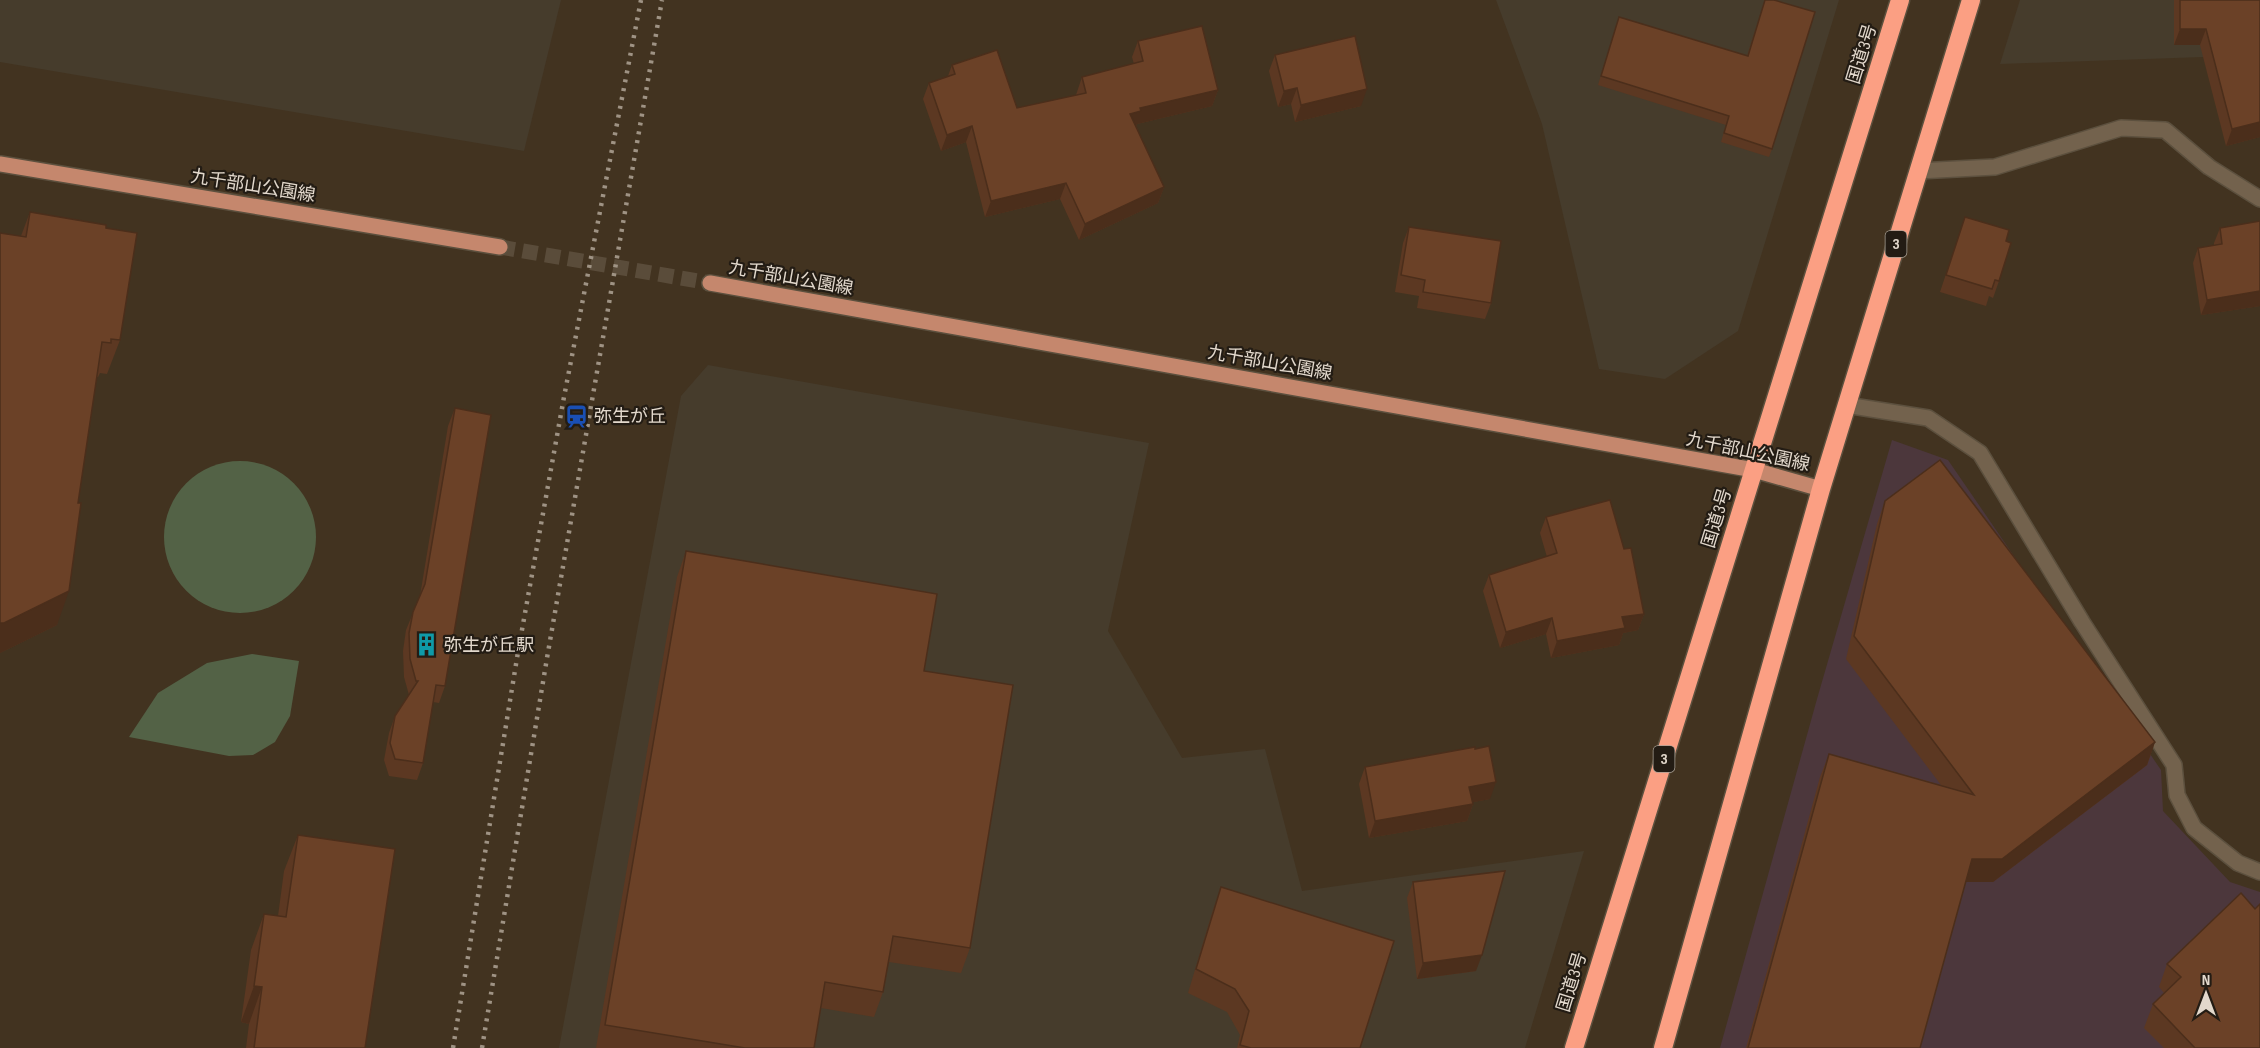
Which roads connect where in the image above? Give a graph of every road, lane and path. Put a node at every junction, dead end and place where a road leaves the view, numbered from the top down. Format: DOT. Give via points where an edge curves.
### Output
graph roads {
  1 [pos="1900,0"];
  2 [pos="1971,0"];
  3 [pos="0,164"];
  4 [pos="1918,171"];
  5 [pos="2260,199"];
  6 [pos="500,247"];
  7 [pos="710,283"];
  8 [pos="1846,405"];
  9 [pos="1754,471"];
  10 [pos="1821,489"];
  11 [pos="2260,872"];
  12 [pos="1574,1048"];
  13 [pos="1663,1048"];
  1 -- 9 [label="highway, 国道3号 / 3"];
  2 -- 4 [label="highway, 3"];
  3 -- 6 [label="main road, 九千部山公園線"];
  4 -- 5 [label="street" via="1995,167 2121,128 2165,130 2209,167"];
  4 -- 8 [label="highway, 3"];
  7 -- 9 [label="main road, 九千部山公園線"];
  8 -- 10 [label="highway, 3"];
  8 -- 11 [label="street" via="1928,418 1980,453 2174,765 2177,795 2194,828 2238,863"];
  9 -- 10 [label="main road, 九千部山公園線"];
  9 -- 12 [label="highway, 国道3号 / 3"];
  10 -- 13 [label="highway, 3"];
}
